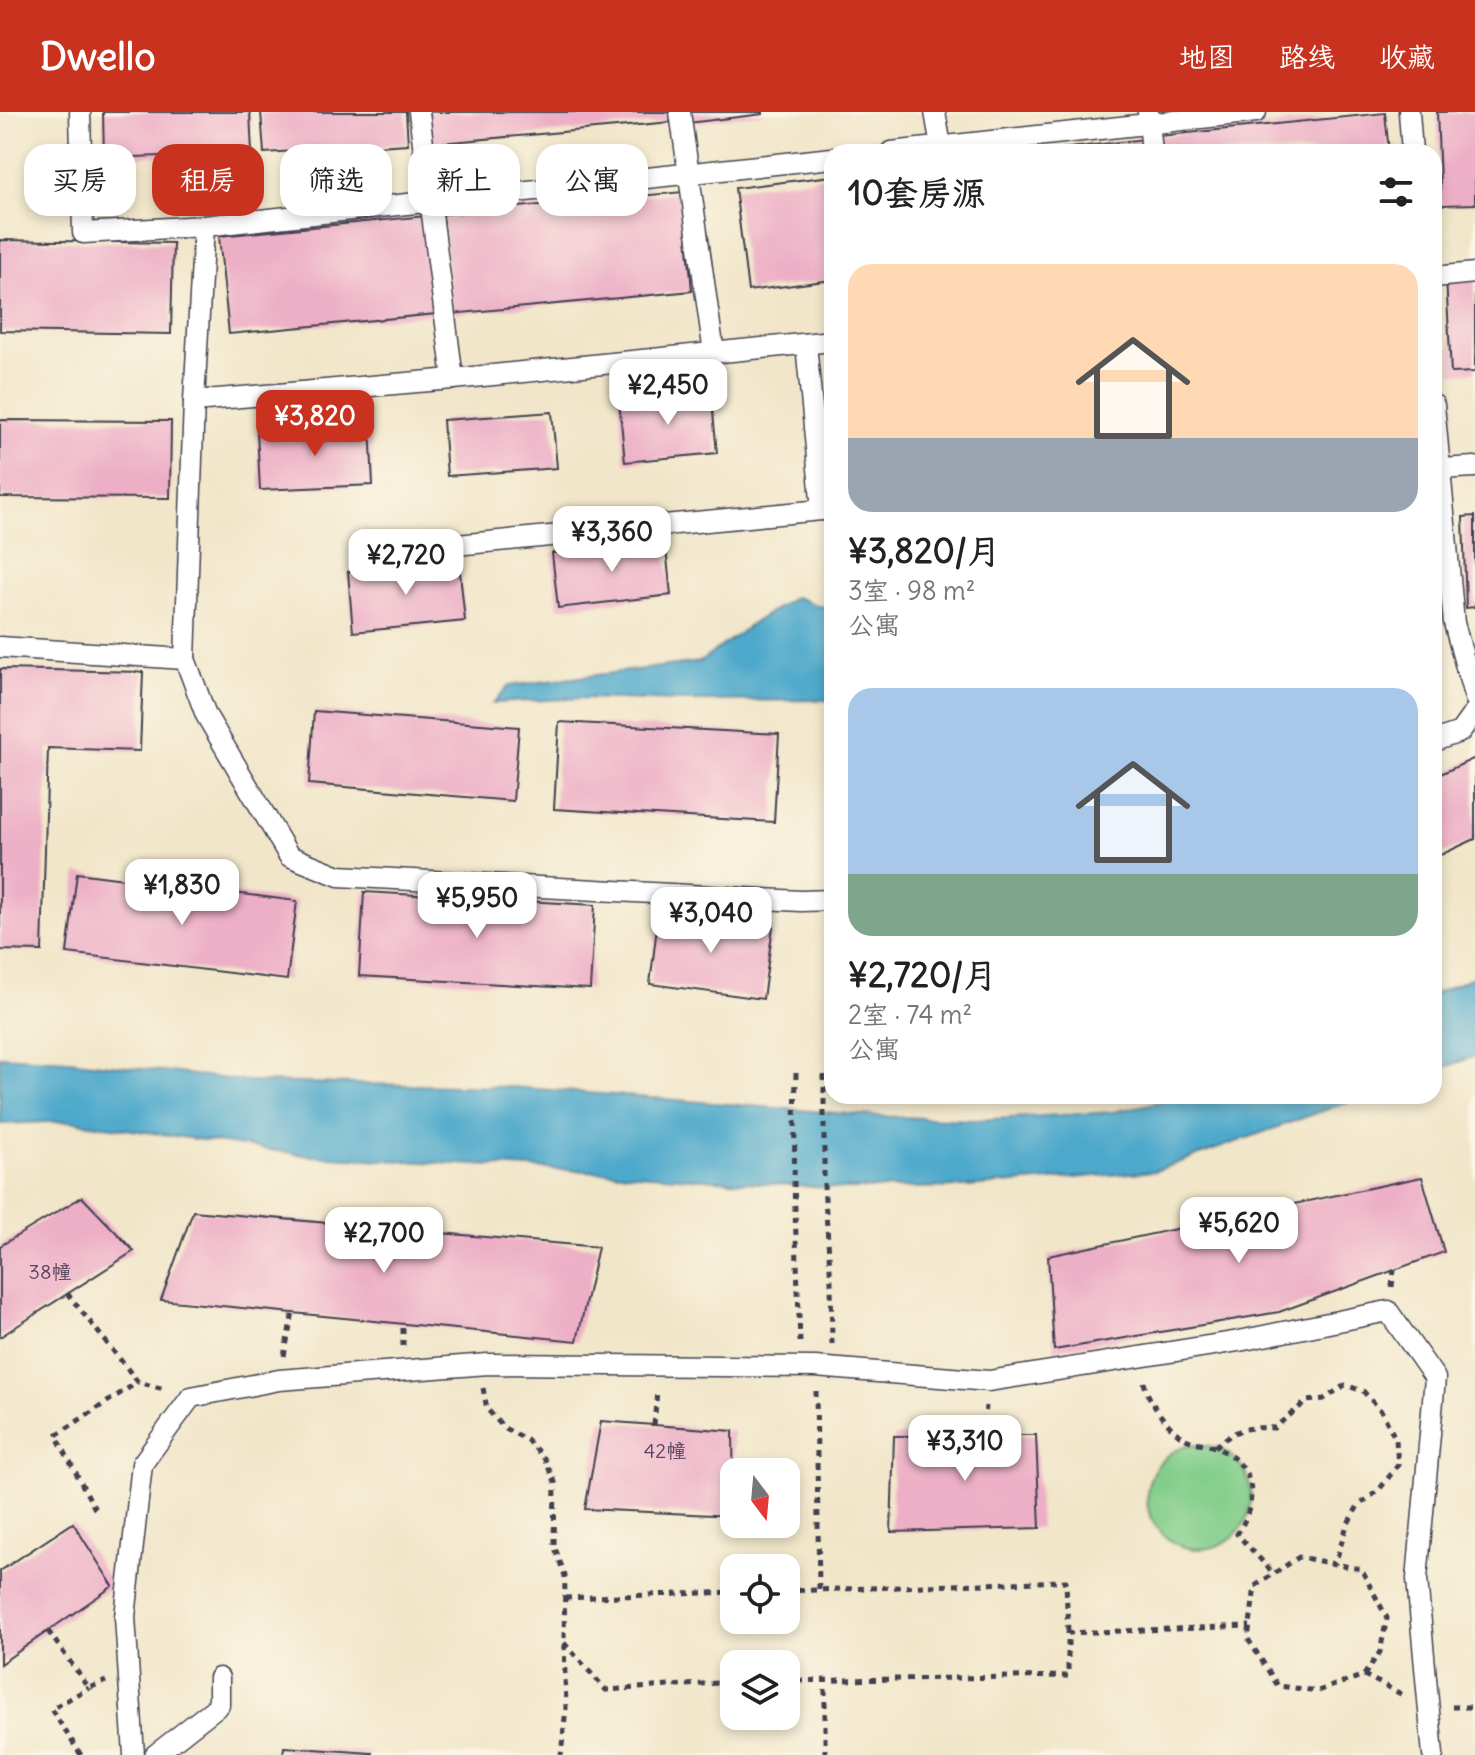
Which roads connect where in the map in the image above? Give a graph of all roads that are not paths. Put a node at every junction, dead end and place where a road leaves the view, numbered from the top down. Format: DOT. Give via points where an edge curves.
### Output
graph roads {
  1 [pos="80,112"];
  2 [pos="419,112"];
  3 [pos="680,112"];
  4 [pos="935,112"];
  5 [pos="1256,112"];
  6 [pos="1409,112"];
  7 [pos="1149,118"];
  8 [pos="423,144"];
  9 [pos="940,144"];
  10 [pos="975,144"];
  11 [pos="1151,144"];
  12 [pos="1411,144"];
  13 [pos="824,159"];
  14 [pos="689,174"];
  15 [pos="520,192"];
  16 [pos="408,204"];
  17 [pos="432,216"];
  18 [pos="204,226"];
  19 [pos="1475,273"];
  20 [pos="1442,276"];
  21 [pos="824,342"];
  22 [pos="806,344"];
  23 [pos="714,353"];
  24 [pos="453,379"];
  25 [pos="194,401"];
  26 [pos="1475,467"];
  27 [pos="1442,469"];
  28 [pos="824,485"];
  29 [pos="1442,491"];
  30 [pos="824,509"];
  31 [pos="383,552"];
  32 [pos="0,647"];
  33 [pos="185,659"];
  34 [pos="1471,670"];
  35 [pos="1475,698"];
  36 [pos="1475,711"];
  37 [pos="1442,738"];
  38 [pos="824,900"];
  39 [pos="219,1678"];
  40 [pos="134,1755"];
  41 [pos="155,1755"];
  42 [pos="1433,1755"];
  1 -- 18 [label="lane" via="83,233"];
  2 -- 8 [label="lane"];
  3 -- 14 [label="lane"];
  4 -- 9 [label="lane"];
  5 -- 7 [label="lane"];
  6 -- 12 [label="lane"];
  7 -- 10 [label="lane"];
  7 -- 11 [label="lane"];
  13 -- 14 [label="lane"];
  14 -- 15 [label="lane"];
  14 -- 23 [label="lane"];
  16 -- 18 [label="lane"];
  17 -- 24 [label="lane"];
  18 -- 25 [label="lane"];
  19 -- 20 [label="lane"];
  21 -- 22 [label="lane"];
  22 -- 23 [label="lane"];
  22 -- 28 [label="lane"];
  23 -- 24 [label="lane"];
  24 -- 25 [label="lane"];
  25 -- 33 [label="lane"];
  26 -- 27 [label="lane"];
  29 -- 34 [label="lane" via="1454,623"];
  30 -- 31 [label="lane"];
  32 -- 33 [label="lane"];
  33 -- 38 [label="lane" via="206,715 289,856 339,876"];
  34 -- 35 [label="lane"];
  36 -- 37 [label="lane" via="1460,732"];
  39 -- 41 [label="lane" via="219,1705"];
  40 -- 42 [label="lane" via="125,1617 142,1464 191,1397 279,1380 478,1365 816,1368 989,1381 1388,1311 1435,1378 1417,1579"];
}
